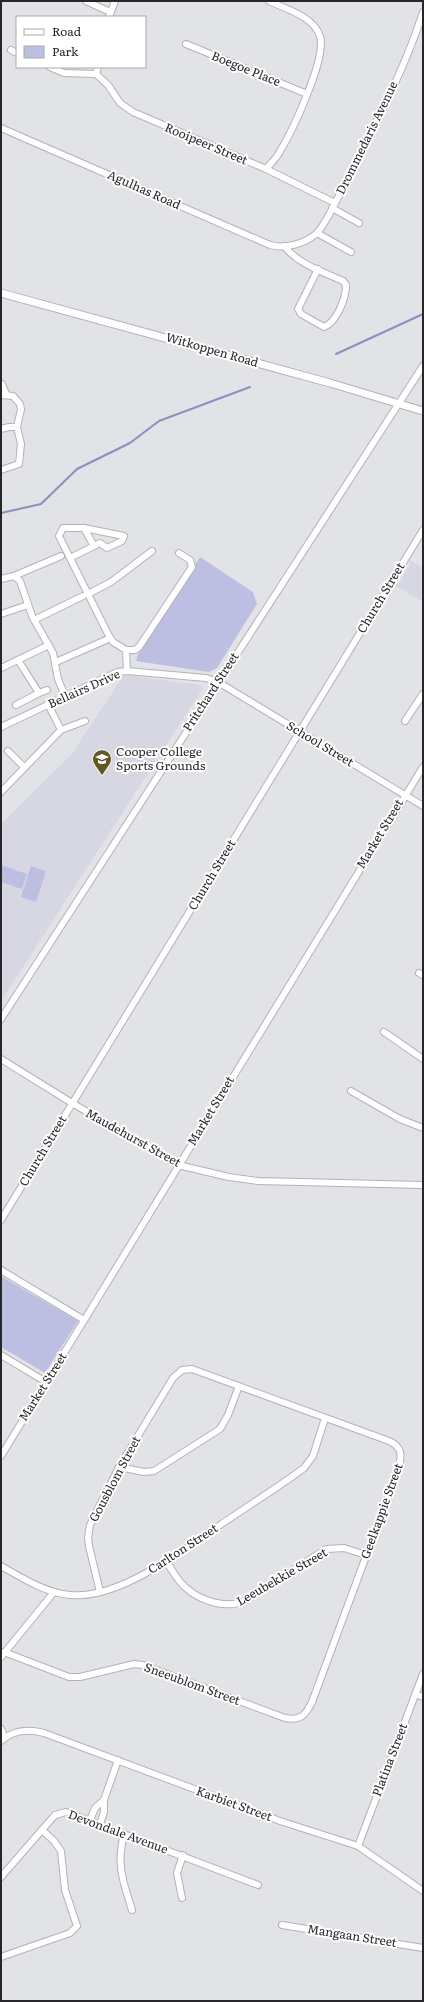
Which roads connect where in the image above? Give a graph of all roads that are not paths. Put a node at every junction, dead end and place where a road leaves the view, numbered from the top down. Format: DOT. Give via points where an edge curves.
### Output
graph roads {
  1 [pos="86,1"];
  2 [pos="115,1"];
  3 [pos="269,1"];
  4 [pos="423,12"];
  5 [pos="110,15"];
  6 [pos="186,44"];
  7 [pos="52,68"];
  8 [pos="97,70"];
  9 [pos="307,94"];
  10 [pos="1,128"];
  11 [pos="266,169"];
  12 [pos="333,205"];
  13 [pos="359,223"];
  14 [pos="317,233"];
  15 [pos="286,246"];
  16 [pos="351,252"];
  17 [pos="318,269"];
  18 [pos="1,293"];
  19 [pos="423,366"];
  20 [pos="2,384"];
  21 [pos="4,395"];
  22 [pos="398,404"];
  23 [pos="423,411"];
  24 [pos="17,427"];
  25 [pos="1,429"];
  26 [pos="1,470"];
  27 [pos="84,528"];
  28 [pos="423,530"];
  29 [pos="94,546"];
  30 [pos="152,551"];
  31 [pos="179,553"];
  32 [pos="61,556"];
  33 [pos="70,558"];
  34 [pos="14,576"];
  35 [pos="1,579"];
  36 [pos="86,595"];
  37 [pos="28,605"];
  38 [pos="1,614"];
  39 [pos="34,620"];
  40 [pos="106,640"];
  41 [pos="49,646"];
  42 [pos="126,650"];
  43 [pos="18,660"];
  44 [pos="56,662"];
  45 [pos="1,668"];
  46 [pos="127,670"];
  47 [pos="218,682"];
  48 [pos="47,690"];
  49 [pos="39,693"];
  50 [pos="423,695"];
  51 [pos="65,696"];
  52 [pos="48,704"];
  53 [pos="16,705"];
  54 [pos="85,721"];
  55 [pos="405,721"];
  56 [pos="1,727"];
  57 [pos="61,730"];
  58 [pos="299,732"];
  59 [pos="8,751"];
  60 [pos="423,766"];
  61 [pos="24,767"];
  62 [pos="1,792"];
  63 [pos="405,794"];
  64 [pos="423,806"];
  65 [pos="1,1019"];
  66 [pos="384,1032"];
  67 [pos="1,1059"];
  68 [pos="423,1059"];
  69 [pos="351,1091"];
  70 [pos="72,1104"];
  71 [pos="423,1128"];
  72 [pos="178,1165"];
  73 [pos="423,1185"];
  74 [pos="1,1220"];
  75 [pos="1,1270"];
  76 [pos="84,1320"];
  77 [pos="1,1355"];
  78 [pos="176,1375"];
  79 [pos="46,1382"];
  80 [pos="239,1386"];
  81 [pos="325,1418"];
  82 [pos="1,1456"];
  83 [pos="119,1467"];
  84 [pos="366,1555"];
  85 [pos="166,1562"];
  86 [pos="1,1566"];
  87 [pos="54,1592"];
  88 [pos="100,1592"];
  89 [pos="2,1654"];
  90 [pos="423,1674"];
  91 [pos="415,1694"];
  92 [pos="423,1697"];
  93 [pos="309,1709"];
  94 [pos="1,1729"];
  95 [pos="3,1739"];
  96 [pos="118,1760"];
  97 [pos="104,1800"];
  98 [pos="90,1820"];
  99 [pos="100,1824"];
  100 [pos="42,1830"];
  101 [pos="124,1834"];
  102 [pos="358,1846"];
  103 [pos="183,1855"];
  104 [pos="1,1877"];
  105 [pos="258,1885"];
  106 [pos="423,1891"];
  107 [pos="182,1898"];
  108 [pos="132,1910"];
  109 [pos="282,1925"];
  110 [pos="423,1948"];
  111 [pos="1,1957"];
  1 -- 5 [label="street"];
  2 -- 5 [label="street"];
  3 -- 9 [label="street" via="305,18 320,36 320,54"];
  4 -- 12 [label="street, Drommedaris Avenue" via="382,110"];
  6 -- 9 [label="street, Boegoe Place"];
  7 -- 8 [label="street" via="64,73"];
  8 -- 11 [label="street, Rooipeer Street" via="120,103 133,112"];
  9 -- 11 [label="street" via="279,154"];
  10 -- 15 [label="street, Agulhas Road" via="270,245"];
  11 -- 12 [label="street, Rooipeer Street"];
  12 -- 13 [label="street, Rooipeer Street"];
  12 -- 14 [label="street, Drommedaris Avenue"];
  14 -- 15 [label="street" via="304,241"];
  14 -- 16 [label="street"];
  15 -- 17 [label="street" via="291,255"];
  17 -- 17 [label="street" via="346,285 344,301 330,323 324,327 301,314 298,308"];
  18 -- 22 [label="main road, Witkoppen Road"];
  19 -- 22 [label="street, Pritchard Street"];
  20 -- 21 [label="street"];
  21 -- 24 [label="street" via="13,396 20,404"];
  22 -- 23 [label="main road, Witkoppen Road"];
  22 -- 47 [label="street, Pritchard Street"];
  24 -- 25 [label="street"];
  24 -- 26 [label="street" via="20,444 19,464"];
  27 -- 29 [label="street"];
  27 -- 29 [label="street" via="124,537 122,541 107,548 102,543"];
  27 -- 33 [label="street" via="66,527 59,533"];
  28 -- 58 [label="street, Church Street"];
  29 -- 33 [label="street"];
  30 -- 36 [label="street" via="111,582"];
  31 -- 42 [label="street" via="190,560 192,567 138,649"];
  32 -- 34 [label="street"];
  33 -- 36 [label="street"];
  34 -- 35 [label="street"];
  34 -- 37 [label="street" via="20,581"];
  36 -- 39 [label="street"];
  36 -- 42 [label="street" via="113,642"];
  37 -- 38 [label="street"];
  37 -- 39 [label="street"];
  39 -- 41 [label="street"];
  40 -- 44 [label="street"];
  41 -- 43 [label="street"];
  41 -- 44 [label="street"];
  42 -- 46 [label="street"];
  43 -- 45 [label="street"];
  43 -- 49 [label="street"];
  44 -- 51 [label="street" via="58,679"];
  46 -- 47 [label="street, Bellairs Drive" via="204,678"];
  46 -- 51 [label="street, Bellairs Drive" via="117,672"];
  47 -- 58 [label="street, School Street"];
  47 -- 65 [label="street, Pritchard Street"];
  48 -- 49 [label="street"];
  49 -- 53 [label="street"];
  50 -- 55 [label="street"];
  51 -- 52 [label="street, Bellairs Drive"];
  52 -- 56 [label="street, Bellairs Drive"];
  52 -- 57 [label="street"];
  54 -- 57 [label="street"];
  57 -- 61 [label="street"];
  58 -- 63 [label="street, School Street"];
  58 -- 70 [label="street, Church Street"];
  59 -- 61 [label="street"];
  60 -- 63 [label="street, Market Street"];
  61 -- 62 [label="street"];
  63 -- 64 [label="street, School Street"];
  63 -- 72 [label="street, Market Street"];
  66 -- 68 [label="street"];
  67 -- 70 [label="street, Maudehurst Street"];
  69 -- 71 [label="street" via="400,1119"];
  70 -- 72 [label="street, Maudehurst Street"];
  70 -- 74 [label="street, Church Street"];
  72 -- 73 [label="street, Maudehurst Street" via="258,1181"];
  72 -- 76 [label="street, Market Street"];
  75 -- 76 [label="street"];
  76 -- 79 [label="street, Market Street"];
  77 -- 79 [label="street"];
  78 -- 80 [label="street, Geelkappie Street" via="184,1369 192,1369"];
  78 -- 83 [label="street, Gousblom Street"];
  79 -- 82 [label="street, Market Street"];
  80 -- 81 [label="street, Geelkappie Street"];
  80 -- 83 [label="street" via="226,1420 217,1431 154,1471 144,1472"];
  81 -- 84 [label="street, Geelkappie Street" via="393,1443 402,1454"];
  81 -- 85 [label="street, Carlton Street" via="313,1456 304,1468"];
  83 -- 88 [label="street, Gousblom Street" via="88,1532"];
  84 -- 85 [label="street, Leeubekkie Street" via="344,1548 326,1549 246,1600 233,1605 219,1603 190,1591 183,1586"];
  84 -- 93 [label="street, Geelkappie Street"];
  85 -- 88 [label="street, Carlton Street" via="133,1580"];
  86 -- 87 [label="street, Carlton Street"];
  87 -- 88 [label="street, Carlton Street" via="71,1596"];
  87 -- 89 [label="street"];
  89 -- 93 [label="street, Sneeublom Street" via="69,1677 142,1664 292,1719 300,1718"];
  90 -- 91 [label="street, Platina Street"];
  91 -- 92 [label="street"];
  91 -- 102 [label="street, Platina Street"];
  94 -- 95 [label="street"];
  95 -- 96 [label="street, Karbiet Street" via="18,1732 37,1731"];
  96 -- 97 [label="street"];
  96 -- 102 [label="street, Karbiet Street" via="292,1825"];
  97 -- 98 [label="street" via="95,1808"];
  97 -- 99 [label="street"];
  98 -- 99 [label="street, Devondale Avenue"];
  98 -- 100 [label="street, Devondale Avenue" via="62,1812 55,1814"];
  99 -- 101 [label="street, Devondale Avenue"];
  100 -- 104 [label="street, Devondale Avenue"];
  100 -- 111 [label="street" via="61,1851 65,1890 77,1926 70,1933"];
  101 -- 103 [label="street, Devondale Avenue"];
  101 -- 108 [label="street" via="120,1864"];
  102 -- 106 [label="street, Karbiet Street"];
  103 -- 105 [label="street, Devondale Avenue"];
  103 -- 107 [label="street" via="177,1874"];
  109 -- 110 [label="street, Mangaan Street"];
}
